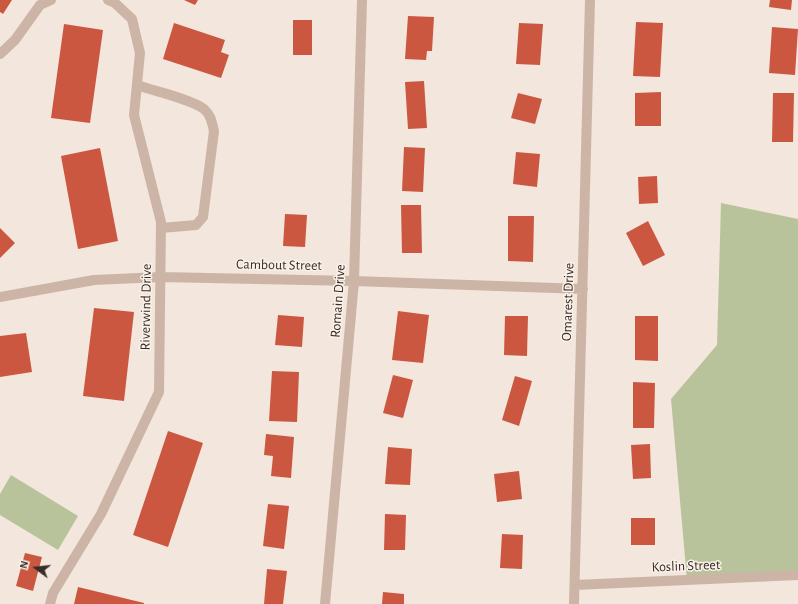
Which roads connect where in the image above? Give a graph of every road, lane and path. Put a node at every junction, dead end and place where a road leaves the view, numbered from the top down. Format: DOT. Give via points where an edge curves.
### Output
graph roads {
  1 [pos="51,0"];
  2 [pos="110,0"];
  3 [pos="362,0"];
  4 [pos="590,0"];
  5 [pos="0,54"];
  6 [pos="136,85"];
  7 [pos="161,228"];
  8 [pos="160,277"];
  9 [pos="354,281"];
  10 [pos="583,289"];
  11 [pos="0,297"];
  12 [pos="798,575"];
  13 [pos="574,585"];
  14 [pos="50,604"];
  15 [pos="325,604"];
  16 [pos="574,604"];
  1 -- 5 [label="street" via="40,6 15,40"];
  2 -- 6 [label="street, Riverwind Drive" via="132,19 140,53"];
  3 -- 9 [label="street, Romain Drive"];
  4 -- 10 [label="street, Omarest Drive"];
  6 -- 7 [label="street, Riverwind Drive" via="134,115"];
  6 -- 7 [label="street" via="192,103 204,110 211,119 214,131 203,217 196,225"];
  7 -- 8 [label="street, Riverwind Drive"];
  8 -- 9 [label="street, Cambout Street"];
  8 -- 11 [label="street, Cambout Street" via="94,280"];
  8 -- 14 [label="street, Riverwind Drive" via="159,392 100,514 53,593"];
  9 -- 10 [label="street, Cambout Street"];
  9 -- 15 [label="street, Romain Drive"];
  10 -- 13 [label="street, Omarest Drive"];
  12 -- 13 [label="street, Koslin Street"];
  13 -- 16 [label="street, Omarest Drive"];
}
